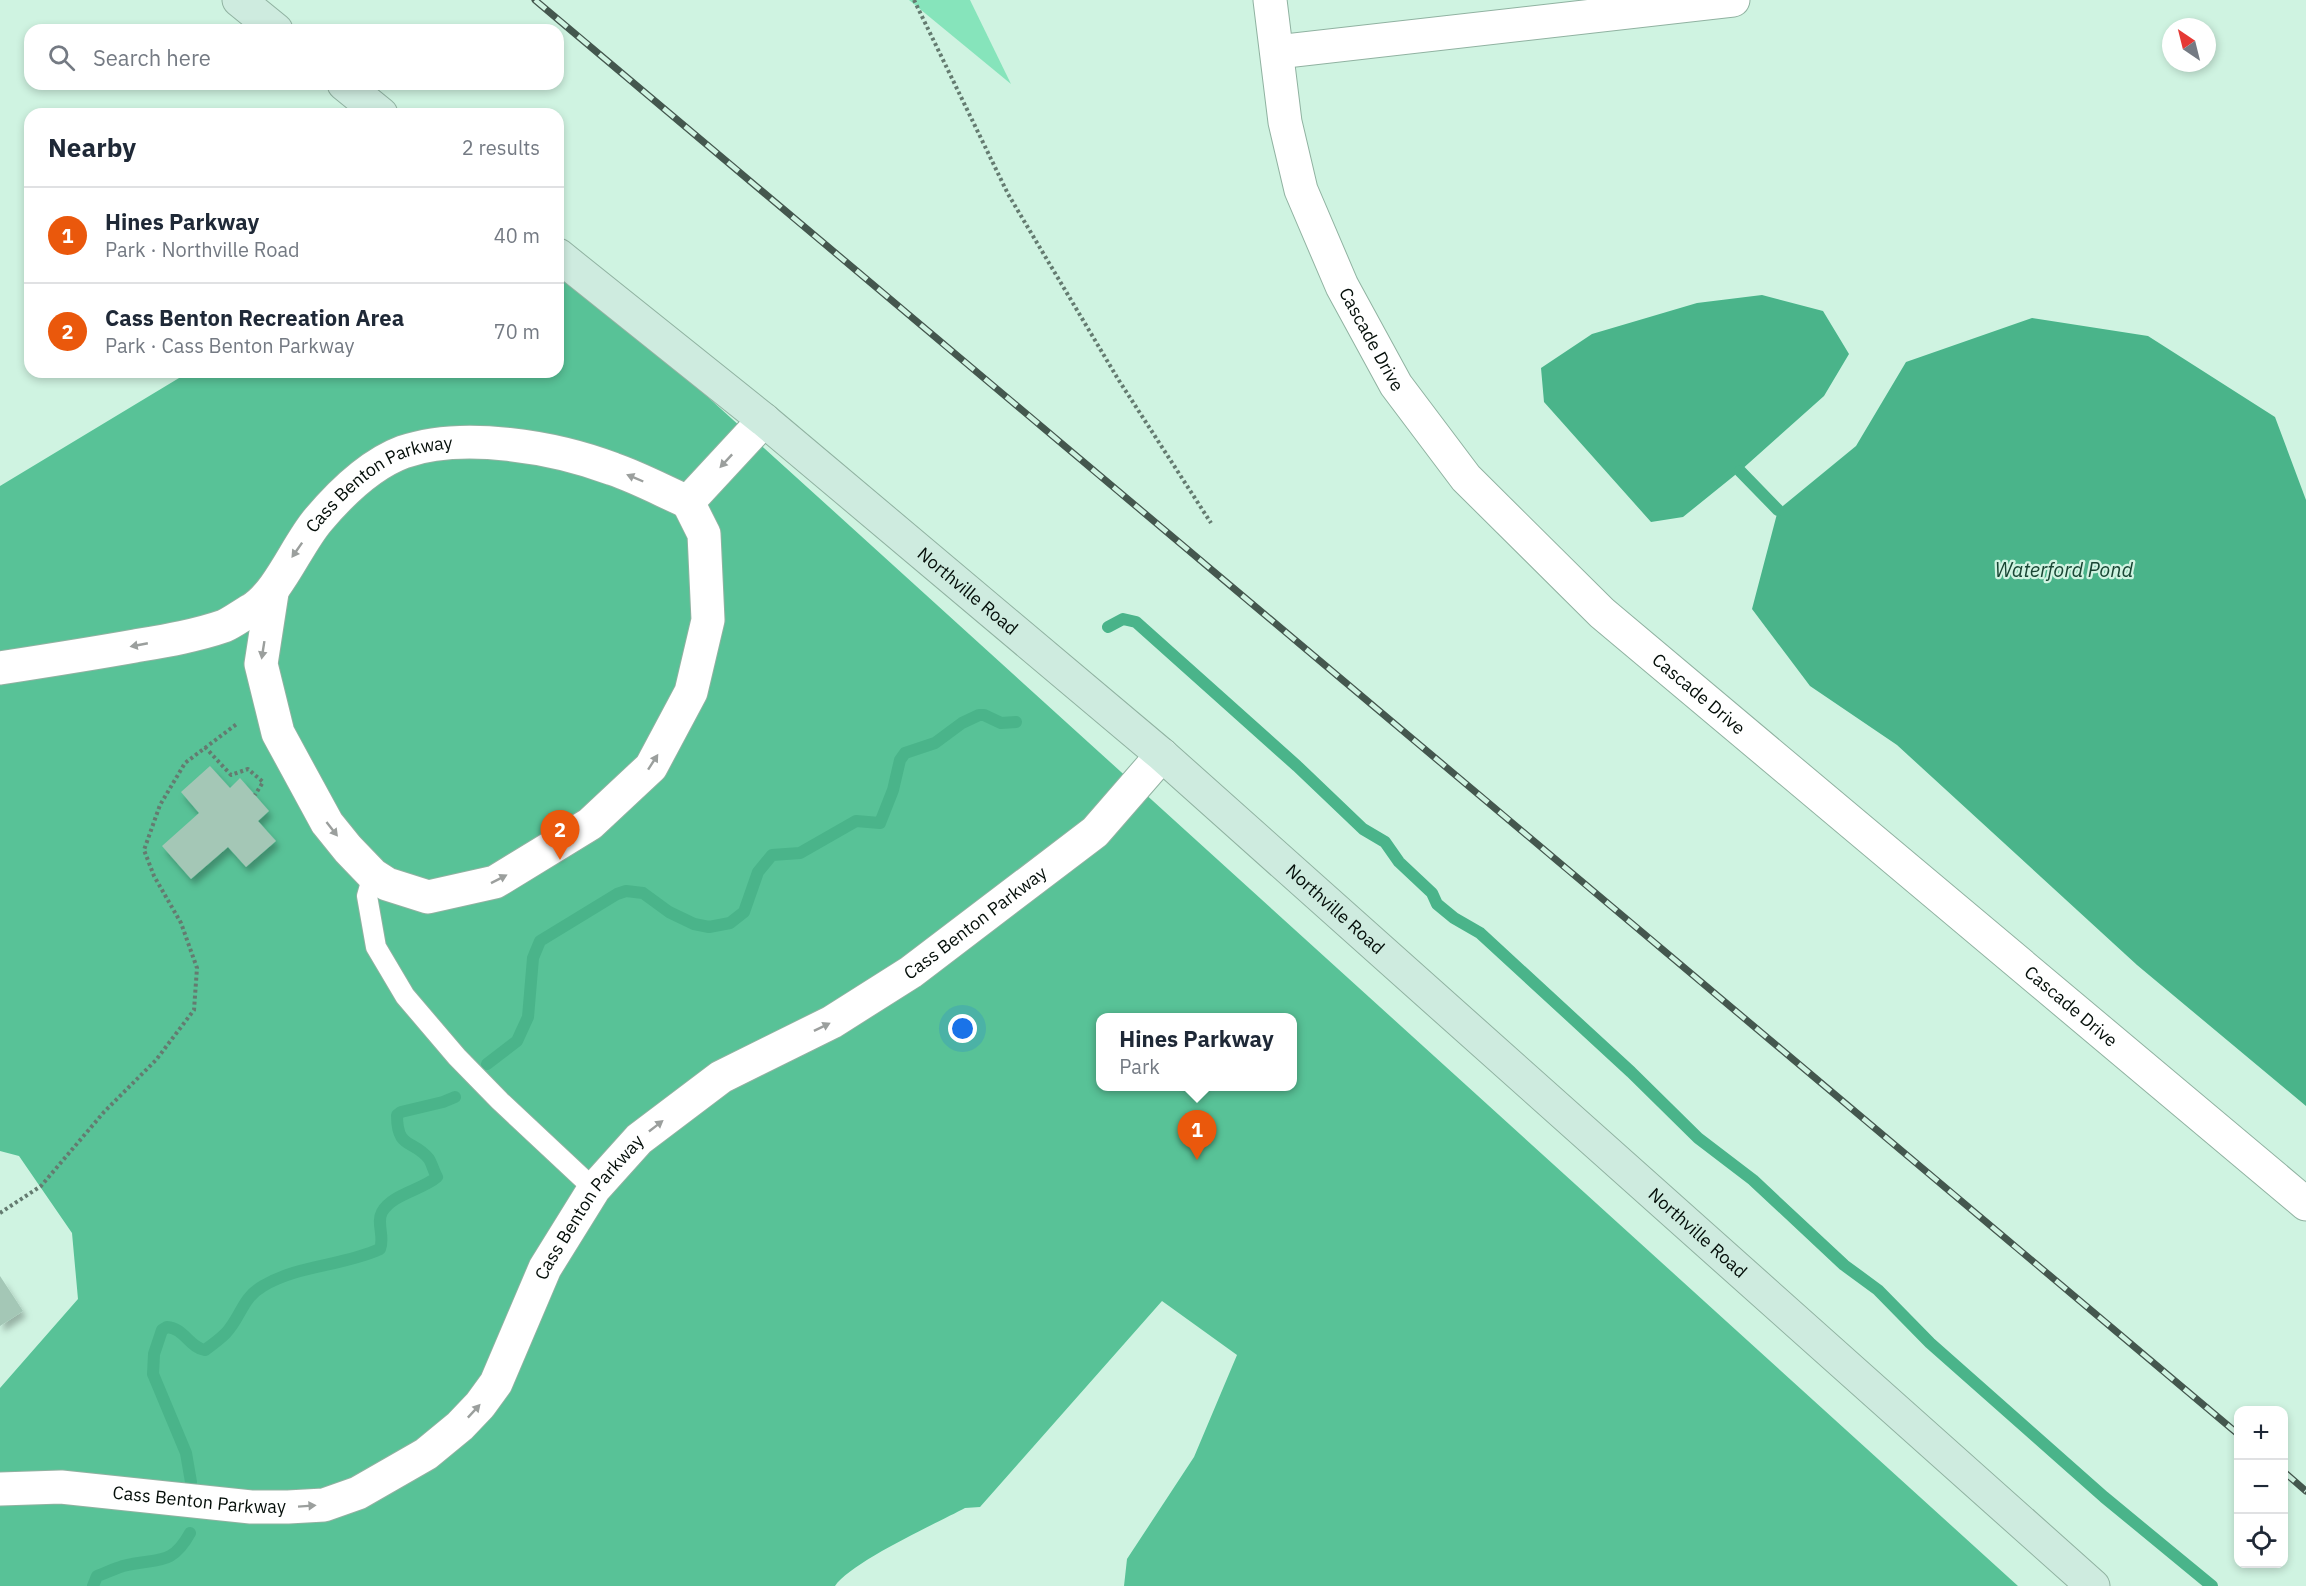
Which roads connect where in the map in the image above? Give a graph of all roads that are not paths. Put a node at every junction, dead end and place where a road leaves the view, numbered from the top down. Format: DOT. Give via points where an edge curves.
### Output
graph roads {
  1 [pos="239,0"];
  2 [pos="1270,0"];
  3 [pos="1733,0"];
  4 [pos="269,24"];
  5 [pos="1276,52"];
  6 [pos="351,90"];
  7 [pos="374,108"];
  8 [pos="564,260"];
  9 [pos="764,420"];
  10 [pos="688,502"];
  11 [pos="272,592"];
  12 [pos="0,668"];
  13 [pos="1162,755"];
  14 [pos="373,875"];
  15 [pos="594,1189"];
  16 [pos="2306,1204"];
  17 [pos="0,1489"];
  18 [pos="2093,1586"];
  1 -- 4 [label="street"];
  2 -- 5 [label="street, Cascade Drive"];
  3 -- 5 [label="street"];
  5 -- 16 [label="street, Cascade Drive" via="1285,122 1301,190 1342,286 1396,385 1466,478 1602,613"];
  6 -- 7 [label="street"];
  8 -- 9 [label="street, Northville Road"];
  9 -- 10 [label="street, one-way"];
  9 -- 13 [label="street, Northville Road"];
  10 -- 11 [label="street, Cass Benton Parkway, one-way" via="612,468 523,446 482,441 438,444 402,453 346,490 318,520"];
  14 -- 10 [label="street, one-way" via="387,884 428,897 495,882 590,824 651,767 692,692 708,620 704,534"];
  11 -- 12 [label="street, Cass Benton Parkway, one-way" via="225,626"];
  11 -- 14 [label="street, one-way" via="261,664 278,733 327,823"];
  15 -- 13 [label="street, Cass Benton Parkway, one-way" via="639,1139 705,1087 832,1022 911,972 1086,839"];
  13 -- 18 [label="street, Northville Road"];
  14 -- 15 [label="lane" via="367,896 376,947 405,996 500,1101"];
  17 -- 15 [label="street, Cass Benton Parkway, one-way" via="61,1487 288,1508 324,1505 358,1493 426,1454 480,1405 496,1383 545,1268"];
}
